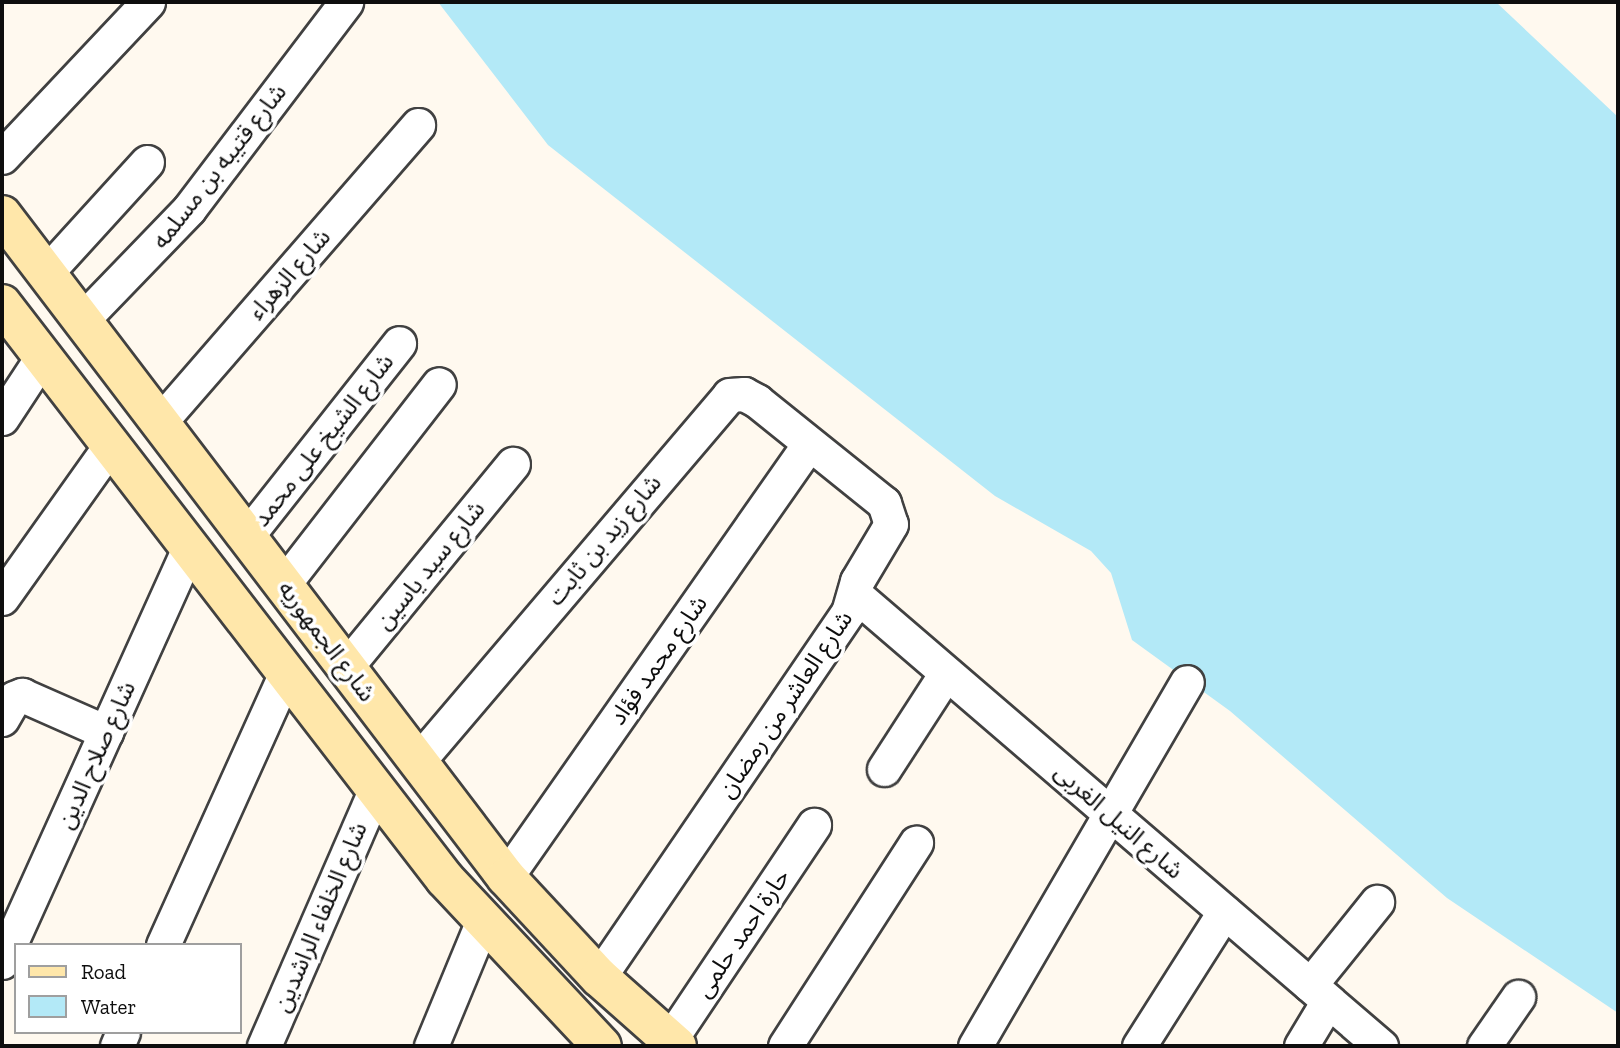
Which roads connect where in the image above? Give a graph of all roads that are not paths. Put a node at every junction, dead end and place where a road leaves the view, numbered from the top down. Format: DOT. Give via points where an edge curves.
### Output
graph roads {
  1 [pos="148,2"];
  2 [pos="346,2"];
  3 [pos="418,125"];
  4 [pos="2,157"];
  5 [pos="147,162"];
  6 [pos="2,215"];
  7 [pos="46,273"];
  8 [pos="2,304"];
  9 [pos="81,321"];
  10 [pos="399,343"];
  11 [pos="42,357"];
  12 [pos="439,384"];
  13 [pos="2,418"];
  14 [pos="159,423"];
  15 [pos="809,444"];
  16 [pos="110,446"];
  17 [pos="513,464"];
  18 [pos="215,495"];
  19 [pos="246,537"];
  20 [pos="191,550"];
  21 [pos="283,584"];
  22 [pos="856,596"];
  23 [pos="2,598"];
  24 [pos="346,667"];
  25 [pos="286,673"];
  26 [pos="946,673"];
  27 [pos="1187,682"];
  28 [pos="2,719"];
  29 [pos="106,733"];
  30 [pos="418,761"];
  31 [pos="884,769"];
  32 [pos="376,788"];
  33 [pos="1108,812"];
  34 [pos="814,825"];
  35 [pos="916,843"];
  36 [pos="506,877"];
  37 [pos="1377,902"];
  38 [pos="1224,912"];
  39 [pos="482,923"];
  40 [pos="164,943"];
  41 [pos="2,961"];
  42 [pos="599,977"];
  43 [pos="1319,993"];
  44 [pos="1518,997"];
  45 [pos="593,1043"];
  46 [pos="673,1043"];
  47 [pos="264,1046"];
  48 [pos="431,1046"];
  49 [pos="785,1046"];
  50 [pos="975,1046"];
  51 [pos="1139,1046"];
  52 [pos="1301,1046"];
  53 [pos="1381,1046"];
  54 [pos="1484,1046"];
  1 -- 4 [label="street"];
  2 -- 9 [label="street, شارع قتيبه بن مسلمه" via="188,209"];
  3 -- 14 [label="street, شارع الزهراء"];
  5 -- 7 [label="street"];
  6 -- 7 [label="street, شارع الجمهوريه"];
  7 -- 9 [label="street, شارع الجمهوريه"];
  8 -- 11 [label="street, شارع الجمهوريه"];
  9 -- 14 [label="street, شارع الجمهوريه"];
  10 -- 19 [label="street, شارع الشيخ على محمد"];
  11 -- 13 [label="street"];
  11 -- 16 [label="street, شارع الجمهوريه"];
  12 -- 21 [label="street"];
  14 -- 18 [label="street, شارع الجمهوريه"];
  15 -- 22 [label="street, شارع العاشر من رمضان" via="890,513 887,534 857,581"];
  15 -- 30 [label="street, شارع زيد بن ثابت" via="757,401 744,394 729,396"];
  15 -- 36 [label="street, شارع محمد فؤاد"];
  16 -- 20 [label="street, شارع الجمهوريه"];
  16 -- 23 [label="street"];
  17 -- 24 [label="street, شارع سيد ياسين"];
  18 -- 19 [label="street, شارع الجمهوريه"];
  18 -- 20 [label="street" via="183,513"];
  19 -- 20 [label="street" via="232,560"];
  19 -- 21 [label="street, شارع الجمهوريه"];
  20 -- 25 [label="street, شارع الجمهوريه"];
  20 -- 29 [label="street, شارع صلاح الدين"];
  21 -- 24 [label="street, شارع الجمهوريه"];
  22 -- 26 [label="street, شارع النيل الغربى"];
  22 -- 42 [label="street, شارع العاشر من رمضان"];
  24 -- 30 [label="street, شارع الجمهوريه"];
  25 -- 32 [label="street, شارع الجمهوريه"];
  25 -- 40 [label="street"];
  26 -- 31 [label="street"];
  26 -- 33 [label="street, شارع النيل الغربى"];
  27 -- 33 [label="street"];
  28 -- 29 [label="street" via="13,698 22,695"];
  29 -- 41 [label="street, شارع صلاح الدين"];
  30 -- 36 [label="street, شارع الجمهوريه"];
  32 -- 39 [label="street, شارع الجمهوريه"];
  32 -- 47 [label="street, شارع الخلفاء الراشدين"];
  33 -- 38 [label="street, شارع النيل الغربى"];
  33 -- 50 [label="street"];
  34 -- 46 [label="street, حارة احمد حلمى"];
  35 -- 49 [label="street"];
  36 -- 42 [label="street, شارع الجمهوريه"];
  37 -- 43 [label="street"];
  38 -- 43 [label="street, شارع النيل الغربى"];
  38 -- 51 [label="street"];
  39 -- 45 [label="street, شارع الجمهوريه"];
  39 -- 48 [label="street"];
  42 -- 46 [label="street, شارع الجمهوريه"];
  43 -- 52 [label="street"];
  43 -- 53 [label="street, شارع النيل الغربى"];
  44 -- 54 [label="street"];
}
